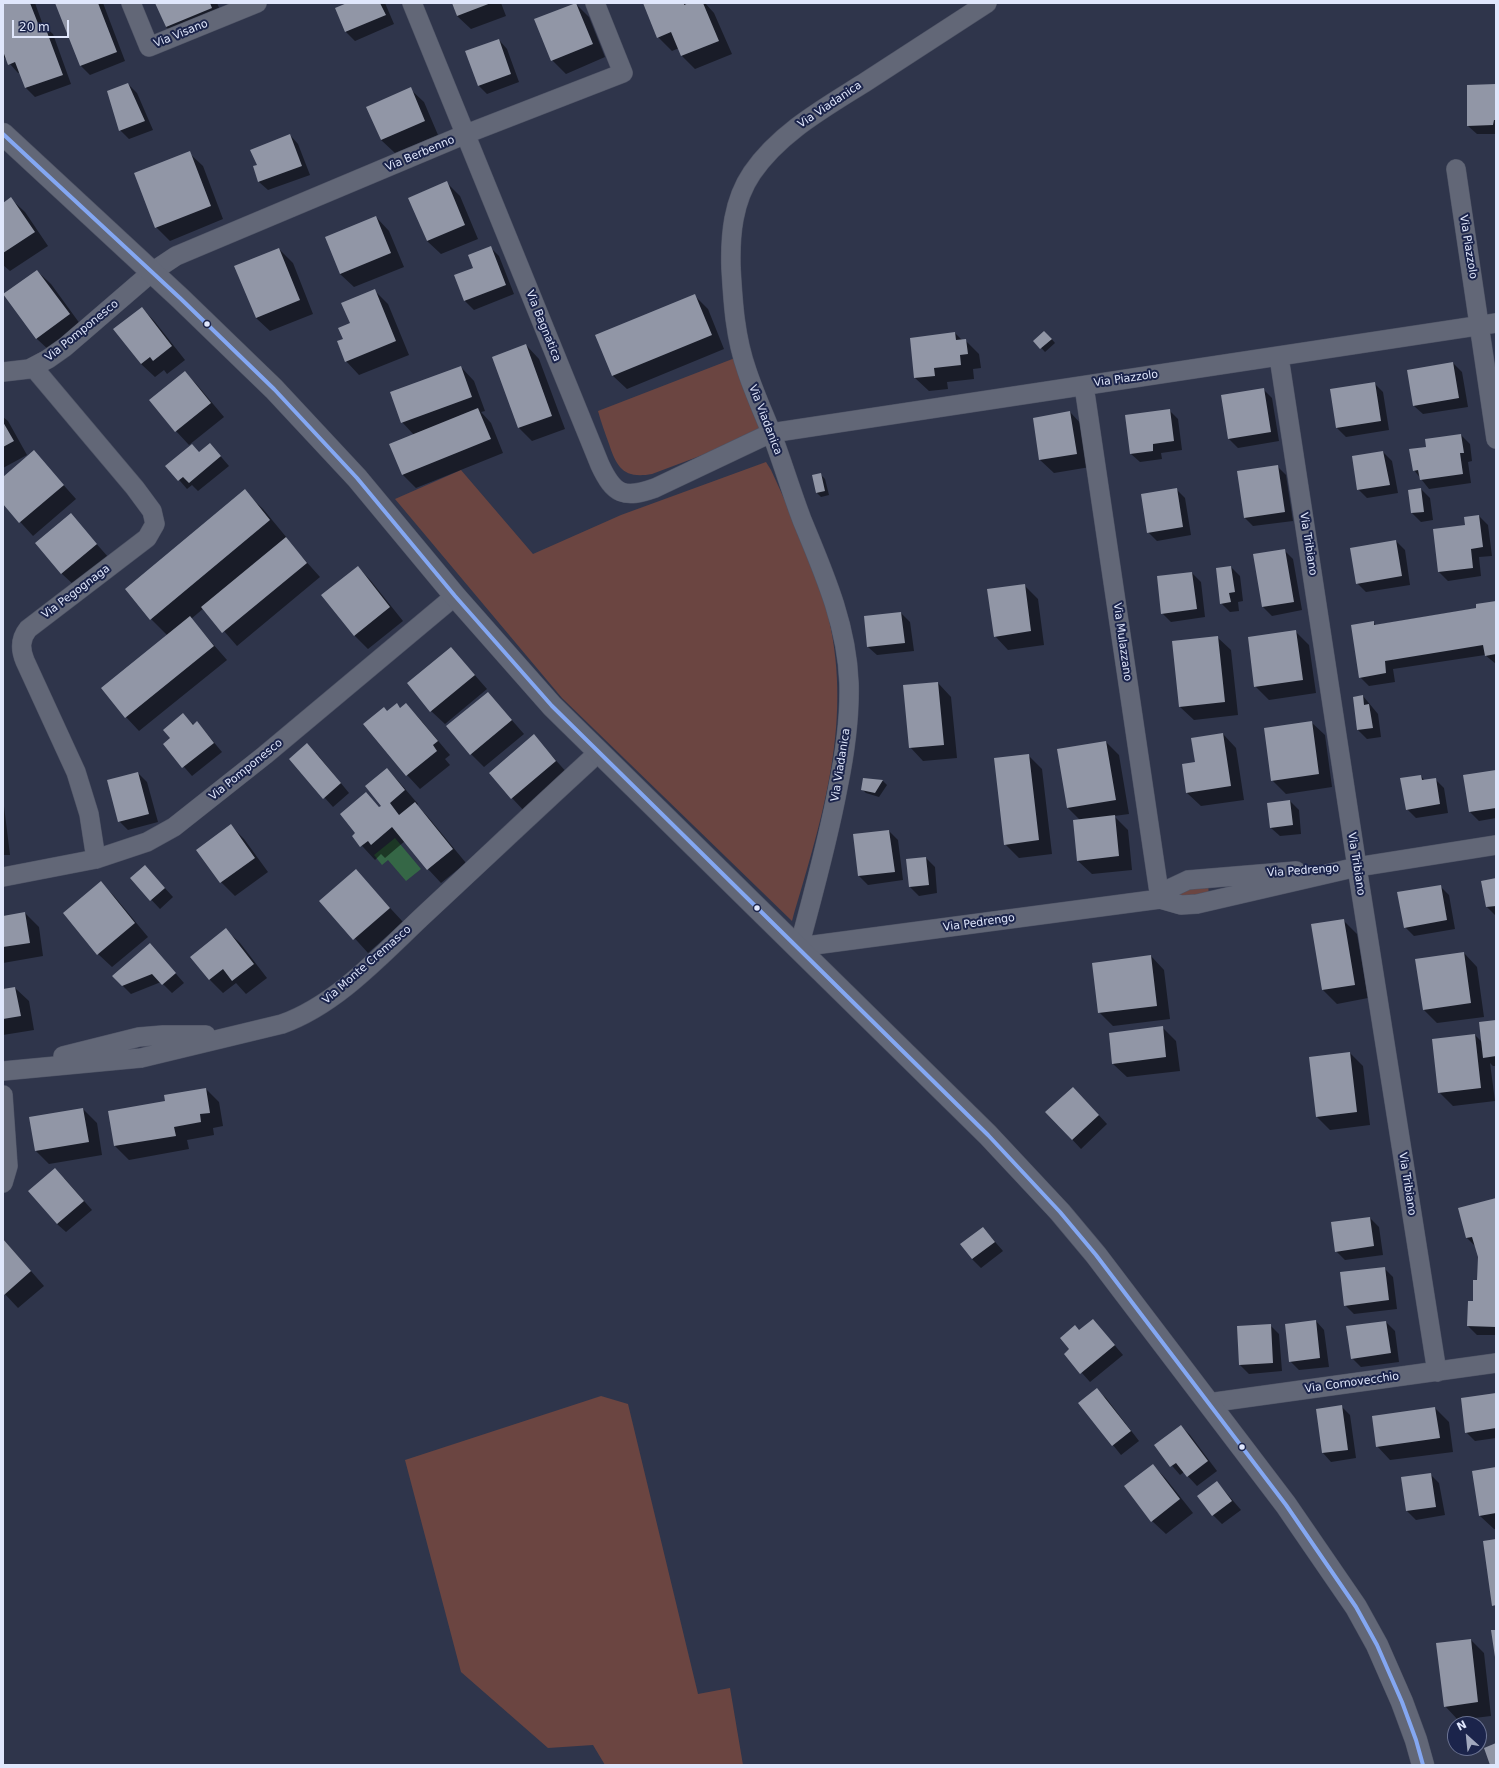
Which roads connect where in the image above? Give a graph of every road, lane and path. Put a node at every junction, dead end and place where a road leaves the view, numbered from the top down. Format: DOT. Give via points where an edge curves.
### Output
graph roads {
  1 [pos="131,3"];
  2 [pos="257,3"];
  3 [pos="412,3"];
  4 [pos="595,3"];
  5 [pos="986,3"];
  6 [pos="3,134"];
  7 [pos="466,134"];
  8 [pos="1456,169"];
  9 [pos="152,272"];
  10 [pos="1488,324"];
  11 [pos="1279,357"];
  12 [pos="33,367"];
  13 [pos="3,372"];
  14 [pos="1084,386"];
  15 [pos="771,433"];
  16 [pos="1496,439"];
  17 [pos="455,596"];
  18 [pos="599,752"];
  19 [pos="1496,845"];
  20 [pos="96,859"];
  21 [pos="1357,867"];
  22 [pos="3,877"];
  23 [pos="1160,899"];
  24 [pos="799,947"];
  25 [pos="3,1071"];
  26 [pos="3,1095"];
  27 [pos="3,1183"];
  28 [pos="1496,1363"];
  29 [pos="1437,1372"];
  30 [pos="1208,1403"];
  31 [pos="1423,1765"];
  1 -- 2 [label="street, Via Visano" via="149,47"];
  3 -- 7 [label="street, Via Bagnatica"];
  4 -- 7 [label="street, Via Berbenno" via="623,73"];
  5 -- 15 [label="street, Via Viadanica" via="793,130 762,159 741,193 731,239 734,320 746,370"];
  6 -- 9 [label="street"];
  7 -- 9 [label="street, Via Berbenno" via="176,256"];
  7 -- 15 [label="street, Via Bagnatica" via="600,465 613,487 628,494 646,491"];
  8 -- 10 [label="street, Via Piazzolo"];
  9 -- 12 [label="street, Via Pomponesco" via="65,347"];
  9 -- 17 [label="street" via="274,389 357,478"];
  10 -- 11 [label="street, Via Piazzolo"];
  10 -- 16 [label="street"];
  11 -- 14 [label="street, Via Piazzolo"];
  11 -- 21 [label="street, Via Tribiano"];
  12 -- 13 [label="street, Via Pomponesco"];
  12 -- 20 [label="street, Via Pegognaga" via="135,488 155,517 154,528 147,538 28,629 22,643 22,654 76,772 89,814"];
  14 -- 15 [label="street, Via Piazzolo"];
  14 -- 23 [label="street, Via Mulazzano"];
  15 -- 24 [label="street, Via Viadanica" via="838,613 849,683 847,743 829,831"];
  17 -- 18 [label="street" via="535,687"];
  17 -- 20 [label="street, Via Pomponesco" via="253,765 174,827 147,842"];
  18 -- 24 [label="street"];
  18 -- 25 [label="street, Via Monte Cremasco" via="368,966 328,1000 294,1020 233,1036 139,1037"];
  19 -- 21 [label="street, Via Pedrengo"];
  20 -- 22 [label="street, Via Pomponesco"];
  21 -- 23 [label="street, Via Pedrengo" via="1197,879 1174,886"];
  21 -- 29 [label="street, Via Tribiano"];
  23 -- 24 [label="street, Via Pedrengo"];
  24 -- 30 [label="street" via="983,1129 1060,1212 1096,1255"];
  26 -- 27 [label="street" via="8,1166"];
  28 -- 29 [label="street, Via Cornovecchio"];
  29 -- 30 [label="street, Via Cornovecchio"];
  30 -- 31 [label="street" via="1286,1505 1356,1607 1377,1645 1402,1702"];
}
